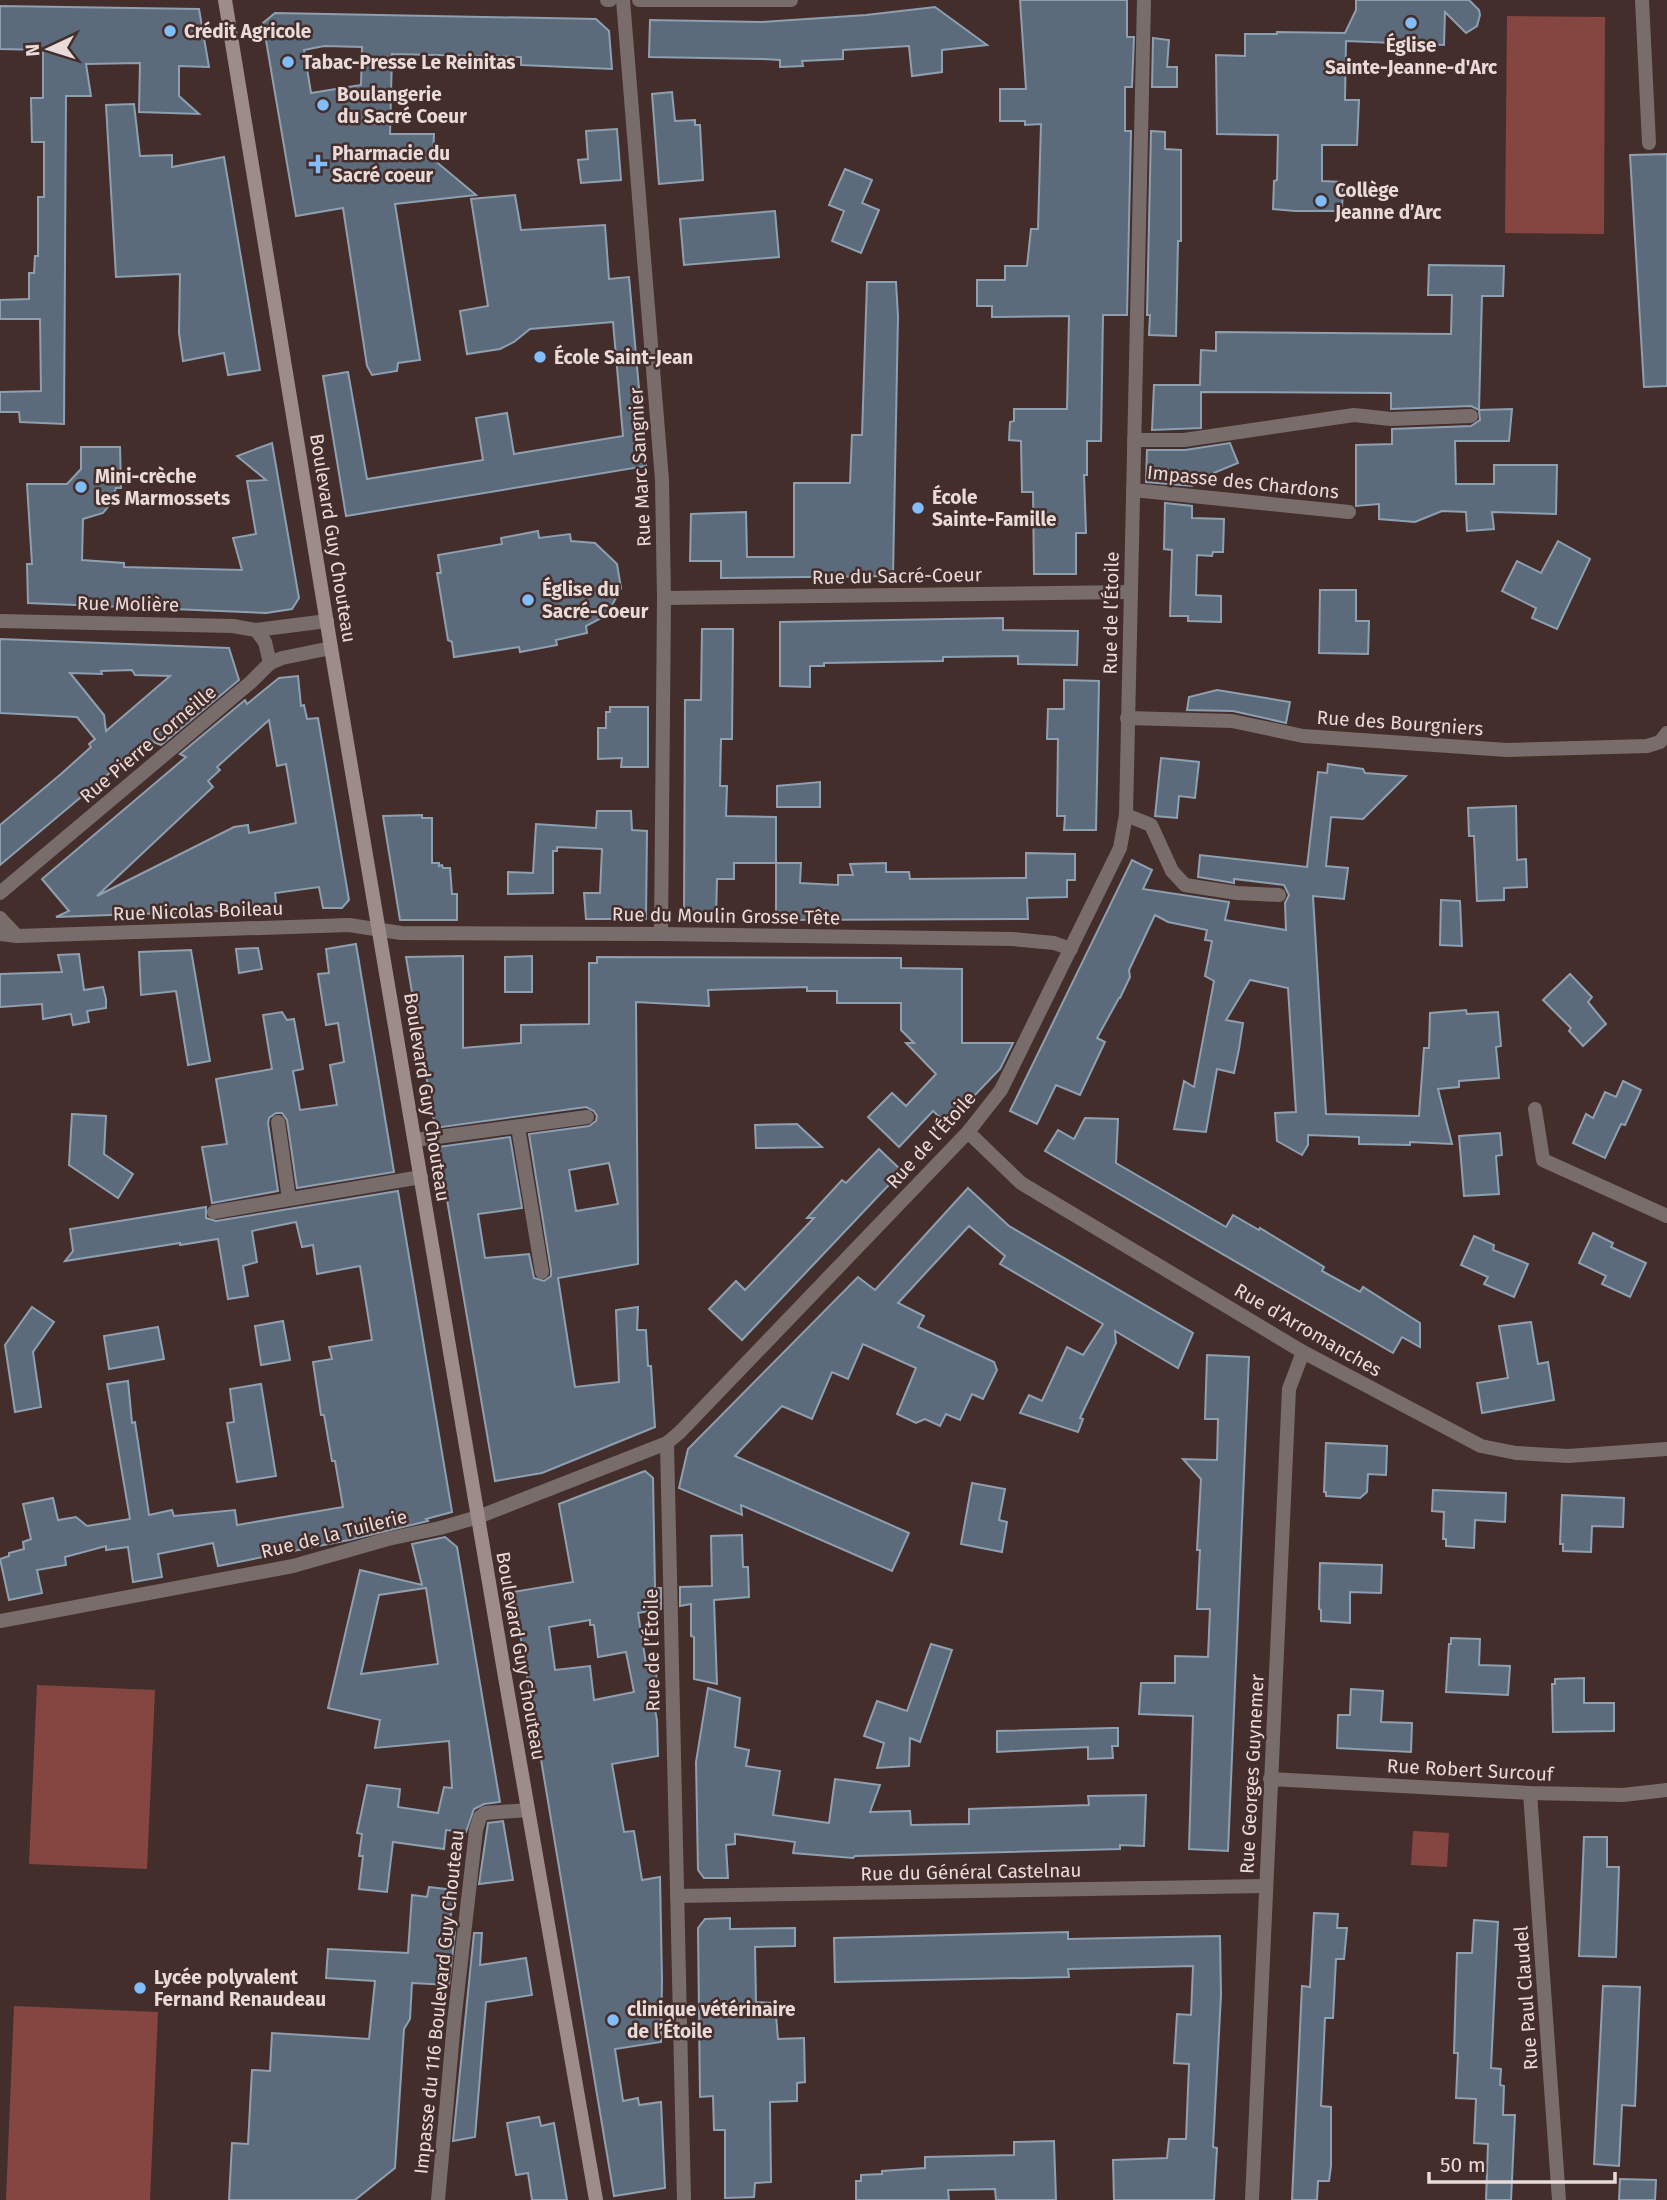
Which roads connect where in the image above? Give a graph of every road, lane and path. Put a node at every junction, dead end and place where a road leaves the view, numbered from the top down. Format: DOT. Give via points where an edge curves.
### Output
graph roads {
  1 [pos="225,0"];
  2 [pos="623,0"];
  3 [pos="639,0"];
  4 [pos="791,0"];
  5 [pos="1144,0"];
  6 [pos="1642,0"];
  7 [pos="1649,143"];
  8 [pos="1471,416"];
  9 [pos="1134,440"];
  10 [pos="1133,490"];
  11 [pos="1349,512"];
  12 [pos="1130,592"];
  13 [pos="664,598"];
  14 [pos="0,621"];
  15 [pos="327,621"];
  16 [pos="256,629"];
  17 [pos="331,648"];
  18 [pos="270,663"];
  19 [pos="1128,718"];
  20 [pos="1667,733"];
  21 [pos="1126,815"];
  22 [pos="0,893"];
  23 [pos="1279,895"];
  24 [pos="0,918"];
  25 [pos="380,931"];
  26 [pos="0,934"];
  27 [pos="661,934"];
  28 [pos="17,936"];
  29 [pos="1071,949"];
  30 [pos="1535,1109"];
  31 [pos="587,1117"];
  32 [pos="278,1122"];
  33 [pos="518,1127"];
  34 [pos="968,1132"];
  35 [pos="415,1140"];
  36 [pos="421,1177"];
  37 [pos="289,1199"];
  38 [pos="214,1212"];
  39 [pos="1667,1216"];
  40 [pos="542,1272"];
  41 [pos="1303,1352"];
  42 [pos="667,1443"];
  43 [pos="1667,1449"];
  44 [pos="478,1517"];
  45 [pos="0,1621"];
  46 [pos="1270,1779"];
  47 [pos="1667,1790"];
  48 [pos="1531,1793"];
  49 [pos="528,1810"];
  50 [pos="1265,1886"];
  51 [pos="677,1896"];
  52 [pos="438,2200"];
  53 [pos="596,2200"];
  54 [pos="684,2200"];
  55 [pos="1252,2200"];
  56 [pos="1559,2200"];
  1 -- 15 [label="main road, Boulevard Guy Chouteau"];
  2 -- 13 [label="street, Rue Marc Sangnier" via="660,455"];
  3 -- 4 [label="street"];
  5 -- 9 [label="street, Rue de l’Étoile"];
  6 -- 7 [label="street"];
  8 -- 9 [label="street" via="1391,419 1354,415 1184,440"];
  9 -- 10 [label="street, Rue de l’Étoile"];
  10 -- 11 [label="street, Impasse des Chardons"];
  10 -- 12 [label="street, Rue de l’Étoile"];
  12 -- 13 [label="street, Rue du Sacré-Coeur"];
  12 -- 19 [label="street, Rue de l’Étoile"];
  13 -- 27 [label="street, Rue Marc Sangnier"];
  14 -- 16 [label="street, Rue Molière"];
  15 -- 16 [label="street, Rue Molière"];
  15 -- 17 [label="main road, Boulevard Guy Chouteau"];
  16 -- 18 [label="street"];
  17 -- 18 [label="street, Rue Pierre Corneille"];
  17 -- 25 [label="main road, Boulevard Guy Chouteau"];
  18 -- 22 [label="street, Rue Pierre Corneille"];
  19 -- 20 [label="street, Rue des Bourgniers" via="1233,721 1303,736 1507,750 1647,746"];
  19 -- 21 [label="street, Rue de l’Étoile"];
  21 -- 23 [label="street" via="1152,825 1172,871 1185,885"];
  21 -- 29 [label="street, Rue de l’Étoile" via="1120,848"];
  24 -- 28 [label="street"];
  25 -- 27 [label="street, Rue du Moulin Grosse Tête"];
  25 -- 28 [label="street, Rue Nicolas Boileau" via="349,926"];
  25 -- 35 [label="main road, Boulevard Guy Chouteau"];
  26 -- 28 [label="street, Rue Nicolas Boileau"];
  27 -- 29 [label="street, Rue du Moulin Grosse Tête" via="1012,939"];
  29 -- 34 [label="street, Rue de l’Étoile" via="1001,1090"];
  30 -- 39 [label="street" via="1543,1160"];
  31 -- 33 [label="street"];
  32 -- 37 [label="street"];
  33 -- 35 [label="street"];
  33 -- 40 [label="street"];
  34 -- 41 [label="street, Rue d’Arromanches" via="1021,1183"];
  34 -- 42 [label="street, Rue de l’Étoile"];
  35 -- 36 [label="main road, Boulevard Guy Chouteau"];
  36 -- 37 [label="street"];
  36 -- 44 [label="main road, Boulevard Guy Chouteau"];
  37 -- 38 [label="street"];
  41 -- 43 [label="street, Rue d’Arromanches" via="1480,1446 1568,1456"];
  41 -- 46 [label="street, Rue Georges Guynemer" via="1289,1389"];
  42 -- 44 [label="street, Rue de la Tuilerie"];
  42 -- 51 [label="street, Rue de l’Étoile"];
  44 -- 45 [label="street, Rue de la Tuilerie" via="293,1566"];
  44 -- 49 [label="main road, Boulevard Guy Chouteau"];
  46 -- 48 [label="street, Rue Robert Surcouf"];
  46 -- 50 [label="street, Rue Georges Guynemer"];
  47 -- 48 [label="street, Rue Robert Surcouf" via="1623,1795"];
  48 -- 56 [label="street, Rue Paul Claudel"];
  49 -- 52 [label="street, Impasse du 116 Boulevard Guy Chouteau" via="485,1813 476,1830"];
  49 -- 53 [label="main road, Boulevard Guy Chouteau"];
  50 -- 51 [label="street, Rue du Général Castelnau"];
  50 -- 55 [label="street, Rue Georges Guynemer"];
  51 -- 54 [label="street, Rue de l’Étoile"];
}
